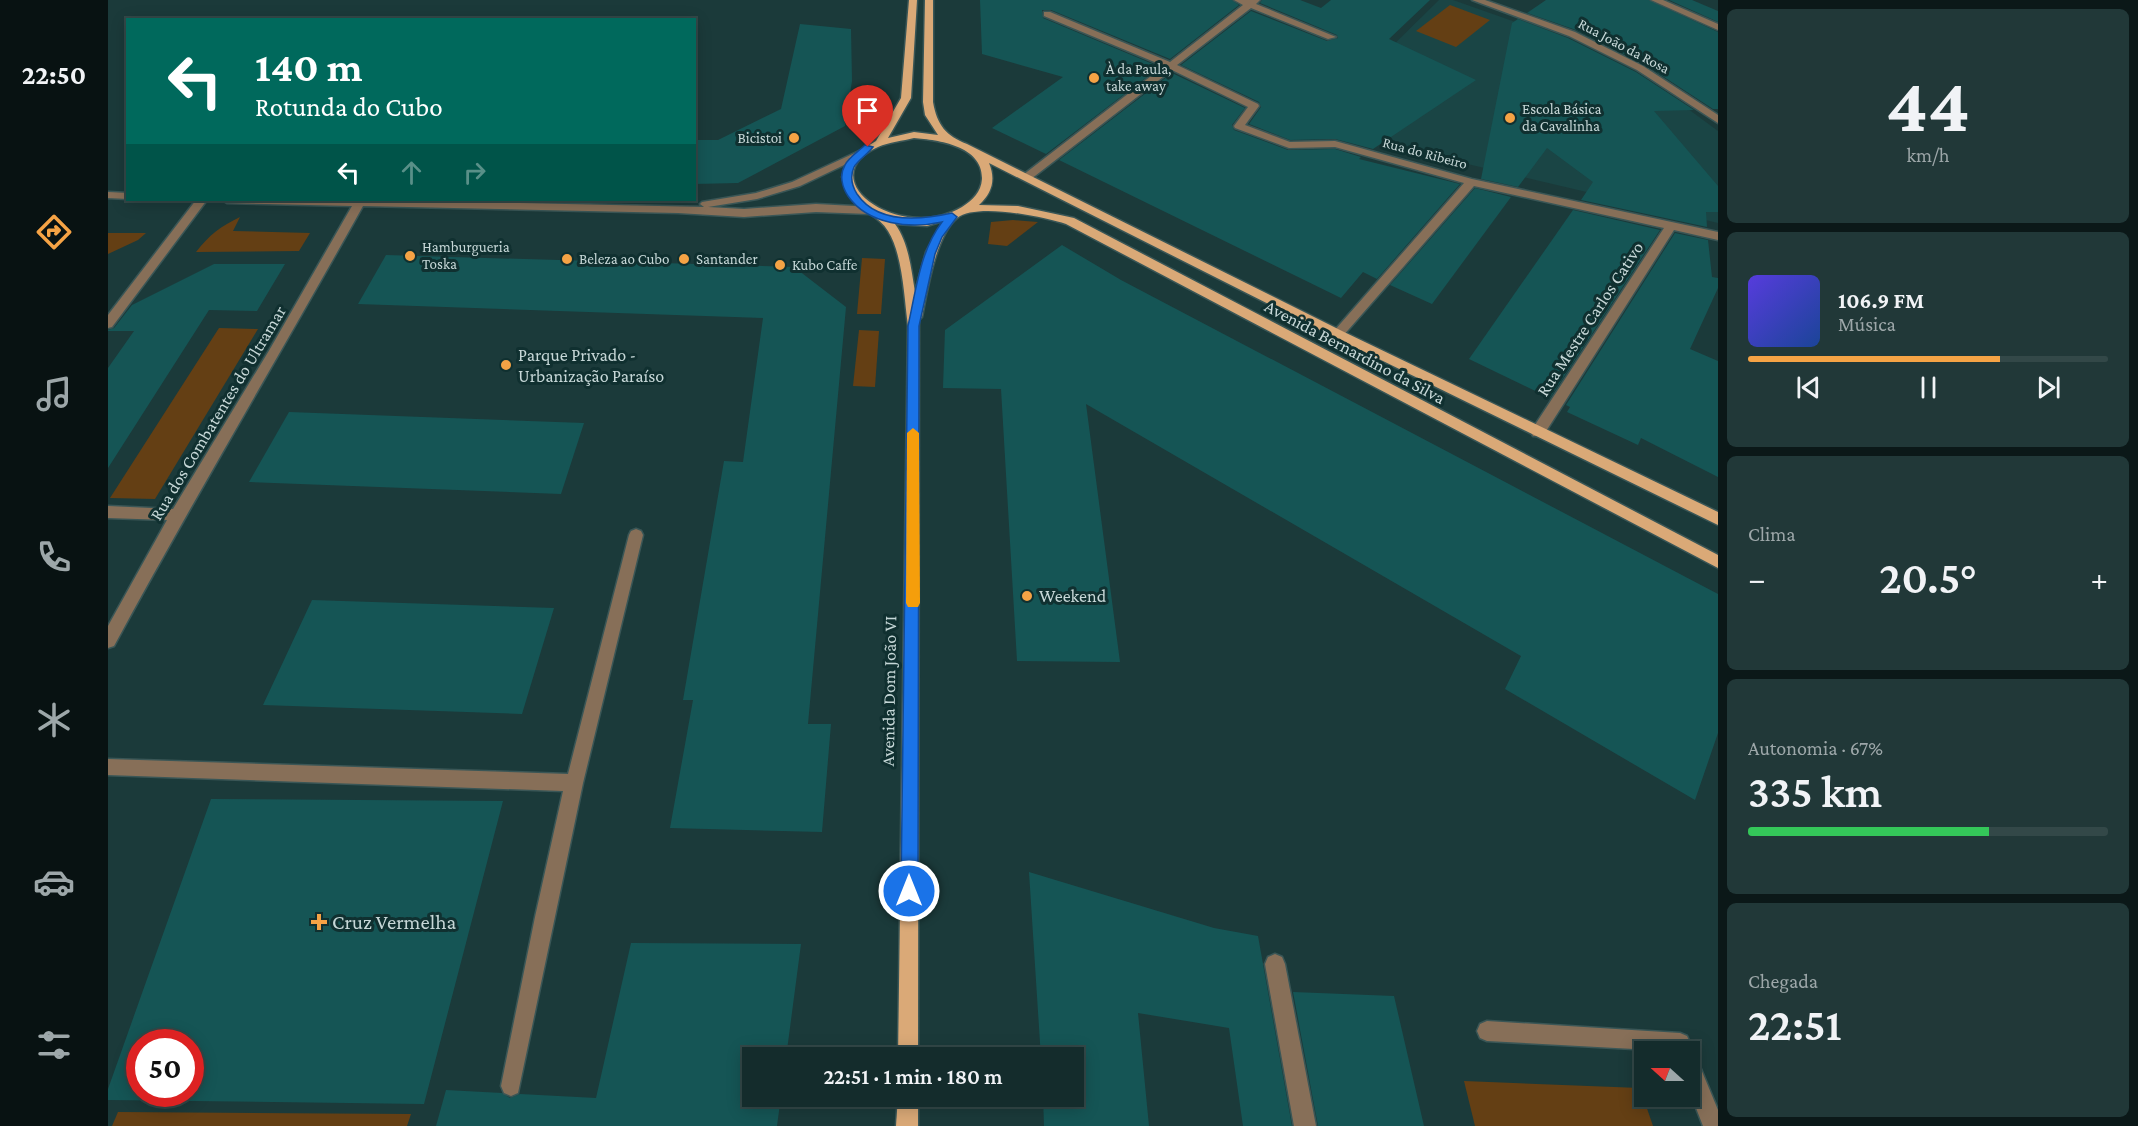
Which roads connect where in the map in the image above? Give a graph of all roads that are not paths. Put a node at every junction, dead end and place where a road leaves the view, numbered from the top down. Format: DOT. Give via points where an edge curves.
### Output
graph roads {
  1 [pos="913,0"];
  2 [pos="929,0"];
  3 [pos="1238,0"];
  4 [pos="1476,0"];
  5 [pos="1655,0"];
  6 [pos="1253,2"];
  7 [pos="1047,14"];
  8 [pos="1718,27"];
  9 [pos="1331,37"];
  10 [pos="1171,66"];
  11 [pos="1718,120"];
  12 [pos="946,139"];
  13 [pos="881,141"];
  14 [pos="971,150"];
  15 [pos="859,154"];
  16 [pos="1027,177"];
  17 [pos="1471,182"];
  18 [pos="108,195"];
  19 [pos="126,196"];
  20 [pos="200,201"];
  21 [pos="282,201"];
  22 [pos="359,204"];
  23 [pos="678,209"];
  24 [pos="869,210"];
  25 [pos="966,210"];
  26 [pos="883,216"];
  27 [pos="952,217"];
  28 [pos="1671,225"];
  29 [pos="1718,236"];
  30 [pos="108,324"];
  31 [pos="914,326"];
  32 [pos="1338,334"];
  33 [pos="1539,432"];
  34 [pos="108,512"];
  35 [pos="177,514"];
  36 [pos="1718,519"];
  37 [pos="636,535"];
  38 [pos="1718,562"];
  39 [pos="108,641"];
  40 [pos="108,767"];
  41 [pos="574,783"];
  42 [pos="1275,964"];
  43 [pos="1487,1031"];
  44 [pos="1648,1041"];
  45 [pos="908,1047"];
  46 [pos="511,1086"];
  47 [pos="1700,1091"];
  48 [pos="908,1107"];
  49 [pos="908,1126"];
  50 [pos="1305,1126"];
  51 [pos="1714,1126"];
  1 -- 13 [label="main road" via="906,98"];
  2 -- 12 [label="main road" via="927,102 930,115"];
  3 -- 6 [label="street"];
  4 -- 11 [label="street, Rua João da Rosa" via="1591,43 1640,68"];
  5 -- 8 [label="street"];
  6 -- 9 [label="street"];
  6 -- 10 [label="street"];
  7 -- 10 [label="street"];
  10 -- 16 [label="street"];
  10 -- 17 [label="street, Rua do Ribeiro" via="1254,106 1239,126 1288,145 1335,144"];
  12 -- 13 [label="main road" via="914,135"];
  12 -- 14 [label="main road"];
  13 -- 15 [label="main road"];
  14 -- 16 [label="main road, Avenida Bernardino da Silva"];
  14 -- 25 [label="main road" via="985,167 987,187"];
  15 -- 23 [label="street" via="796,184 767,193"];
  15 -- 24 [label="main road" via="846,177 856,201"];
  16 -- 32 [label="main road, Avenida Bernardino da Silva"];
  17 -- 28 [label="street, Rua do Ribeiro"];
  17 -- 32 [label="street"];
  18 -- 19 [label="street"];
  20 -- 30 [label="street"];
  21 -- 22 [label="street"];
  22 -- 23 [label="street"];
  22 -- 35 [label="street, Rua dos Combatentes do Ultramar"];
  23 -- 24 [label="street" via="744,213 816,208"];
  24 -- 26 [label="main road"];
  25 -- 27 [label="main road"];
  25 -- 38 [label="main road, Avenida Bernardino da Silva" via="1028,209 1070,221"];
  26 -- 27 [label="main road" via="929,222"];
  26 -- 31 [label="main road, Avenida Dom João VI" via="895,232 903,255"];
  27 -- 31 [label="main road, Avenida Dom João VI" via="937,236 930,254"];
  28 -- 29 [label="street, Rua do Ribeiro"];
  28 -- 33 [label="street, Rua Mestre Carlos Cativo"];
  31 -- 45 [label="main road, Avenida Dom João VI"];
  32 -- 33 [label="main road, Avenida Bernardino da Silva"];
  33 -- 36 [label="main road, Avenida Bernardino da Silva"];
  34 -- 35 [label="street"];
  35 -- 39 [label="street, Rua dos Combatentes do Ultramar"];
  37 -- 41 [label="street"];
  40 -- 41 [label="street"];
  41 -- 46 [label="street"];
  42 -- 50 [label="street"];
  43 -- 44 [label="street"];
  47 -- 51 [label="street"];
  48 -- 49 [label="main road"];
}
